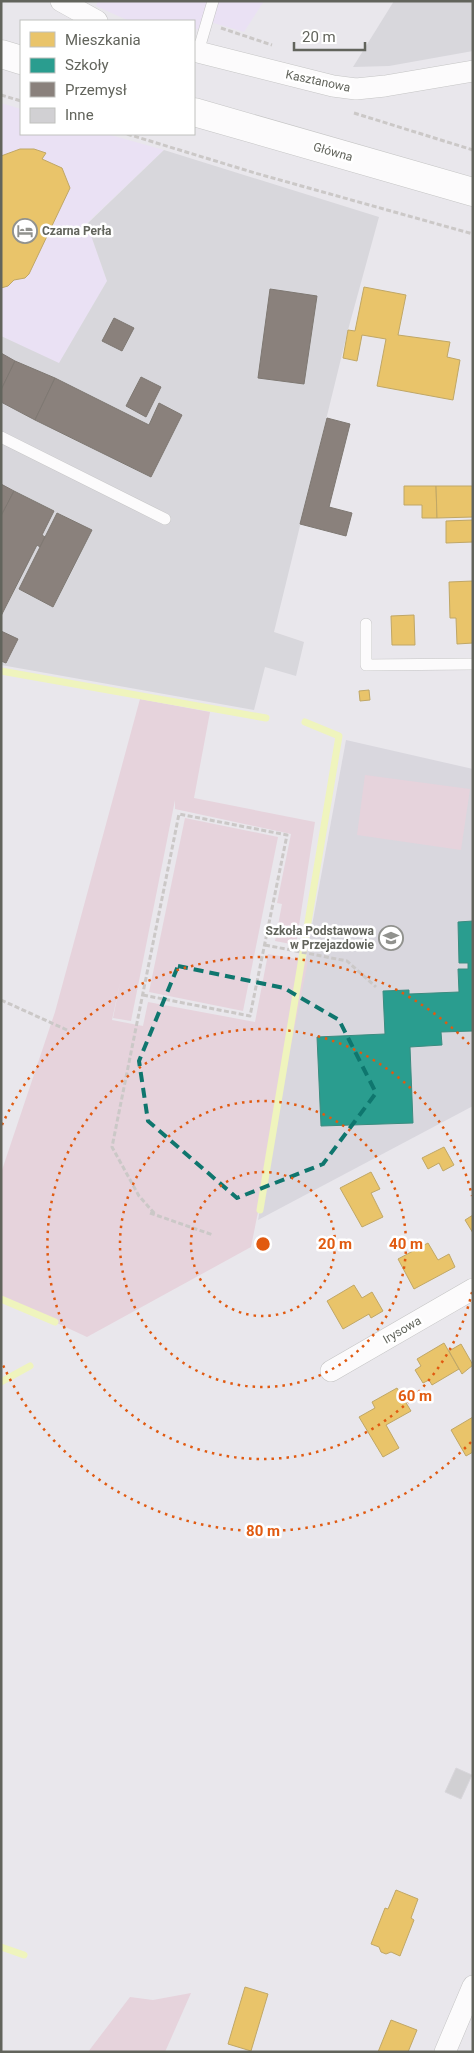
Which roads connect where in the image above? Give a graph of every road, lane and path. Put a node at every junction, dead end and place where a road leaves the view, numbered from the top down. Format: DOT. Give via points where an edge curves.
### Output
graph roads {
  1 [pos="61,1"];
  2 [pos="214,1"];
  3 [pos="95,20"];
  4 [pos="206,23"];
  5 [pos="280,48"];
  6 [pos="196,51"];
  7 [pos="1,54"];
  8 [pos="20,60"];
  9 [pos="473,71"];
  10 [pos="333,86"];
  11 [pos="1,95"];
  12 [pos="20,101"];
  13 [pos="195,112"];
  14 [pos="130,135"];
  15 [pos="473,150"];
  16 [pos="473,192"];
  17 [pos="473,234"];
  18 [pos="1,437"];
  19 [pos="165,519"];
  20 [pos="366,624"];
  21 [pos="473,664"];
  22 [pos="264,945"];
  23 [pos="376,987"];
  24 [pos="143,995"];
  25 [pos="1,1000"];
  26 [pos="67,1030"];
  27 [pos="213,1235"];
  28 [pos="473,1289"];
  29 [pos="331,1371"];
  30 [pos="473,1986"];
  31 [pos="445,2052"];
  1 -- 3 [label="street"];
  2 -- 4 [label="lane"];
  4 -- 5 [label="path"];
  4 -- 6 [label="lane"];
  6 -- 10 [label="street, Kasztanowa"];
  7 -- 8 [label="main road"];
  9 -- 10 [label="street, Kasztanowa" via="385,86 356,89"];
  10 -- 15 [label="path" via="332,99 357,115"];
  11 -- 12 [label="path"];
  13 -- 16 [label="main road, Główna"];
  14 -- 17 [label="path"];
  18 -- 19 [label="lane"];
  20 -- 21 [label="lane" via="366,665"];
  22 -- 23 [label="path" via="347,961"];
  22 -- 24 [label="path" via="250,1016"];
  22 -- 24 [label="path" via="286,835 179,814"];
  24 -- 27 [label="path" via="112,1146 152,1214"];
  25 -- 26 [label="path"];
  28 -- 29 [label="street, Irysowa"];
  30 -- 31 [label="street"];
}
